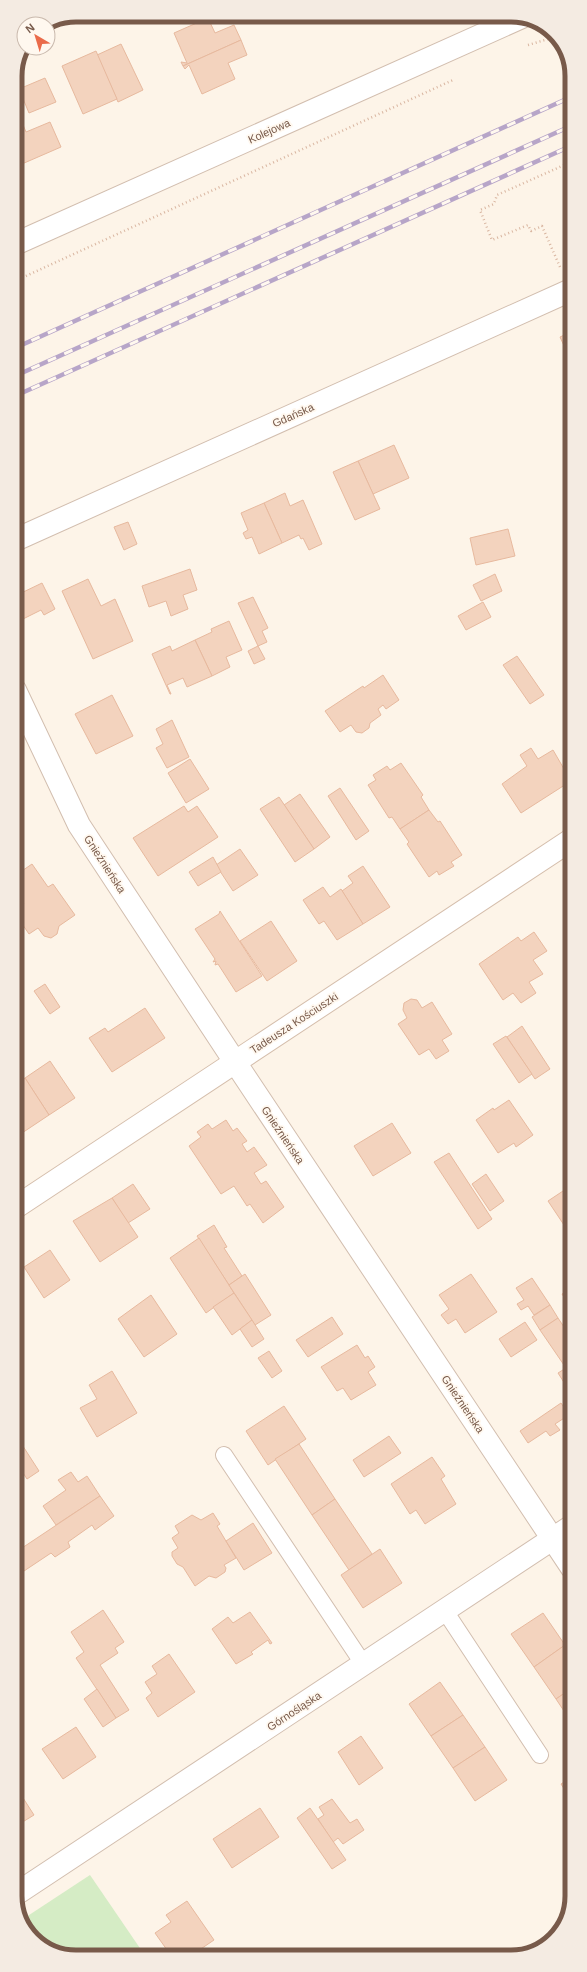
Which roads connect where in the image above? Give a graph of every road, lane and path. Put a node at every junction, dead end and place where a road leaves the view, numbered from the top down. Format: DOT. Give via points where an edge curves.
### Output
graph roads {
  1 [pos="511,22"];
  2 [pos="550,39"];
  3 [pos="526,46"];
  4 [pos="456,78"];
  5 [pos="565,165"];
  6 [pos="22,241"];
  7 [pos="22,278"];
  8 [pos="565,279"];
  9 [pos="565,292"];
  10 [pos="22,537"];
  11 [pos="22,705"];
  12 [pos="565,844"];
  13 [pos="235,1062"];
  14 [pos="22,1203"];
  15 [pos="224,1456"];
  16 [pos="565,1530"];
  17 [pos="553,1538"];
  18 [pos="565,1557"];
  19 [pos="445,1611"];
  20 [pos="364,1665"];
  21 [pos="540,1755"];
  22 [pos="22,1890"];
  1 -- 6 [label="street, Kolejowa"];
  2 -- 3 [label="path"];
  4 -- 7 [label="path"];
  5 -- 8 [label="path" via="497,195 494,204 480,210 492,240 528,224 530,231 542,226"];
  9 -- 10 [label="street, Gdańska"];
  11 -- 13 [label="street, Gnieźnieńska" via="79,825"];
  12 -- 13 [label="street, Tadeusza Kościuszki"];
  13 -- 14 [label="street, Tadeusza Kościuszki"];
  13 -- 17 [label="street, Gnieźnieńska"];
  15 -- 20 [label="lane"];
  16 -- 17 [label="street, Górnośląska"];
  17 -- 18 [label="street, Gnieźnieńska"];
  17 -- 19 [label="street, Górnośląska"];
  19 -- 20 [label="street, Górnośląska"];
  19 -- 21 [label="lane"];
  20 -- 22 [label="street, Górnośląska"];
}
